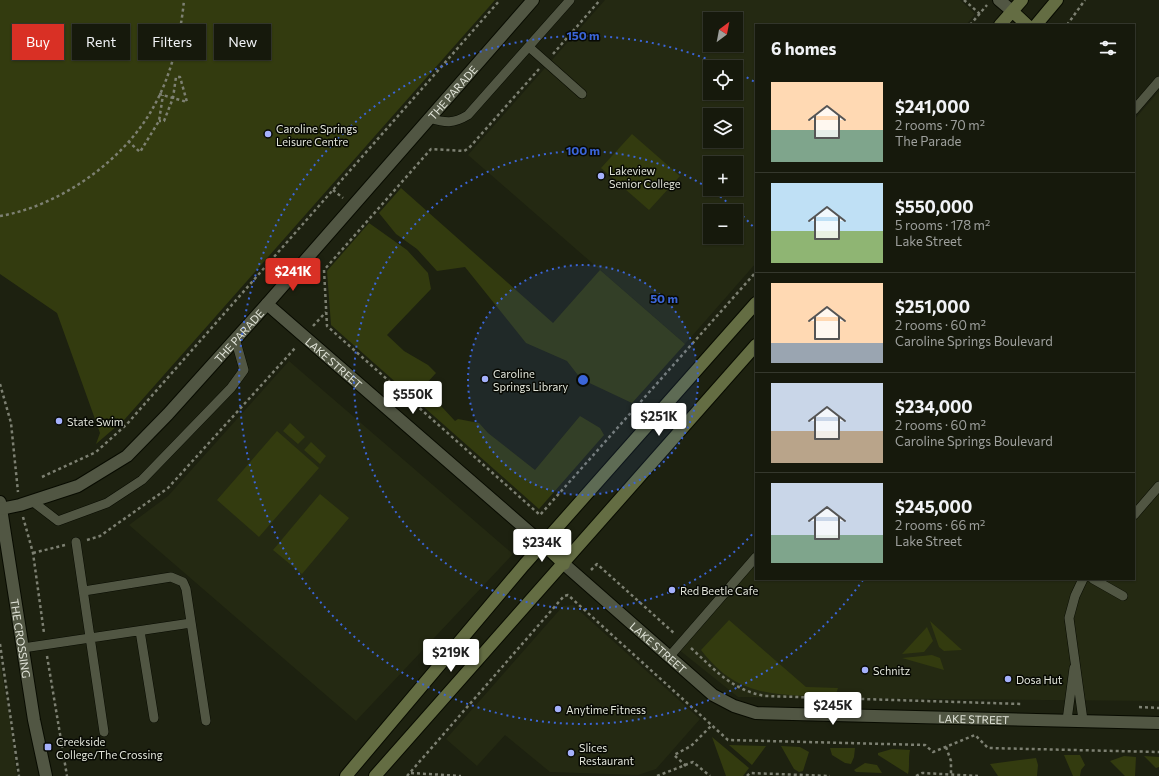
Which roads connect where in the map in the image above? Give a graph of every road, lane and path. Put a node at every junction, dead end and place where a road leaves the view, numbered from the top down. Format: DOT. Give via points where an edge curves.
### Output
graph roads {
  1 [pos="184,0"];
  2 [pos="500,0"];
  3 [pos="533,0"];
  4 [pos="570,0"];
  5 [pos="600,0"];
  6 [pos="964,0"];
  7 [pos="992,0"];
  8 [pos="999,0"];
  9 [pos="1022,0"];
  10 [pos="1057,0"];
  11 [pos="1085,0"];
  12 [pos="1012,11"];
  13 [pos="980,14"];
  14 [pos="971,24"];
  15 [pos="1001,24"];
  16 [pos="1026,24"];
  17 [pos="1037,24"];
  18 [pos="1068,24"];
  19 [pos="529,47"];
  20 [pos="545,62"];
  21 [pos="1159,81"];
  22 [pos="159,94"];
  23 [pos="582,94"];
  24 [pos="163,96"];
  25 [pos="174,98"];
  26 [pos="1135,109"];
  27 [pos="429,118"];
  28 [pos="159,121"];
  29 [pos="128,141"];
  30 [pos="0,216"];
  31 [pos="755,273"];
  32 [pos="267,304"];
  33 [pos="755,304"];
  34 [pos="326,311"];
  35 [pos="305,336"];
  36 [pos="235,338"];
  37 [pos="755,346"];
  38 [pos="0,384"];
  39 [pos="42,477"];
  40 [pos="1159,486"];
  41 [pos="32,501"];
  42 [pos="0,505"];
  43 [pos="20,505"];
  44 [pos="1135,514"];
  45 [pos="76,542"];
  46 [pos="543,544"];
  47 [pos="33,553"];
  48 [pos="755,558"];
  49 [pos="564,564"];
  50 [pos="582,580"];
  51 [pos="1083,580"];
  52 [pos="1095,580"];
  53 [pos="84,591"];
  54 [pos="568,595"];
  55 [pos="1123,596"];
  56 [pos="191,623"];
  57 [pos="140,631"];
  58 [pos="91,638"];
  59 [pos="682,641"];
  60 [pos="0,644"];
  61 [pos="46,645"];
  62 [pos="23,648"];
  63 [pos="669,656"];
  64 [pos="1076,660"];
  65 [pos="1030,705"];
  66 [pos="1136,707"];
  67 [pos="1159,708"];
  68 [pos="154,718"];
  69 [pos="1066,720"];
  70 [pos="1083,720"];
  71 [pos="206,721"];
  72 [pos="1159,723"];
  73 [pos="711,726"];
  74 [pos="104,732"];
  75 [pos="946,747"];
  76 [pos="686,766"];
  77 [pos="410,773"];
  78 [pos="952,774"];
  79 [pos="20,776"];
  80 [pos="46,776"];
  81 [pos="67,776"];
  82 [pos="346,776"];
  83 [pos="375,776"];
  84 [pos="461,776"];
  85 [pos="657,776"];
  86 [pos="710,776"];
  87 [pos="747,776"];
  88 [pos="830,776"];
  89 [pos="916,776"];
  90 [pos="978,776"];
  1 -- 22 [label="path" via="174,52"];
  2 -- 39 [label="path" via="127,424 96,452"];
  3 -- 27 [label="street, THE PARADE"];
  4 -- 19 [label="lane"];
  5 -- 20 [label="path"];
  6 -- 13 [label="path"];
  7 -- 13 [label="path"];
  8 -- 12 [label="street"];
  9 -- 12 [label="main road"];
  10 -- 17 [label="main road"];
  11 -- 18 [label="path"];
  12 -- 15 [label="main road"];
  12 -- 16 [label="main road"];
  13 -- 14 [label="path"];
  19 -- 20 [label="lane"];
  19 -- 27 [label="lane" via="468,115 457,122"];
  20 -- 23 [label="lane"];
  20 -- 34 [label="path" via="469,148 464,151 431,149 324,270"];
  21 -- 26 [label="lane"];
  22 -- 24 [label="path"];
  22 -- 29 [label="path" via="155,105"];
  24 -- 25 [label="path"];
  24 -- 28 [label="path"];
  25 -- 25 [label="path" via="187,102 180,77 176,77"];
  25 -- 28 [label="path" via="164,121"];
  27 -- 32 [label="street, THE PARADE"];
  28 -- 29 [label="path" via="140,152"];
  29 -- 30 [label="path" via="86,179 54,200"];
  31 -- 34 [label="path" via="540,515 327,326"];
  32 -- 35 [label="street, LAKE STREET"];
  32 -- 36 [label="street, THE PARADE"];
  33 -- 46 [label="main road"];
  34 -- 35 [label="path"];
  35 -- 45 [label="path" via="168,488 100,536"];
  35 -- 46 [label="street, LAKE STREET"];
  36 -- 41 [label="street, THE PARADE" via="127,456 78,486"];
  36 -- 41 [label="lane" via="244,370 231,388 142,480 108,503 58,521"];
  37 -- 49 [label="main road"];
  38 -- 43 [label="path" via="11,423"];
  40 -- 44 [label="lane"];
  41 -- 43 [label="street, THE PARADE"];
  42 -- 43 [label="street, THE PARADE"];
  42 -- 62 [label="street, THE CROSSING"];
  43 -- 47 [label="path"];
  45 -- 47 [label="path"];
  45 -- 53 [label="lane"];
  46 -- 49 [label="main road, LAKE STREET"];
  46 -- 82 [label="main road"];
  47 -- 61 [label="path"];
  48 -- 59 [label="lane"];
  49 -- 50 [label="street, LAKE STREET"];
  49 -- 83 [label="main road"];
  50 -- 54 [label="path"];
  50 -- 59 [label="path" via="597,564"];
  50 -- 63 [label="street, LAKE STREET"];
  51 -- 64 [label="lane" via="1069,618"];
  52 -- 55 [label="lane"];
  53 -- 56 [label="lane" via="177,578 183,582 186,589"];
  53 -- 58 [label="lane"];
  56 -- 57 [label="lane"];
  56 -- 71 [label="lane"];
  57 -- 58 [label="lane"];
  57 -- 68 [label="lane"];
  58 -- 61 [label="lane"];
  58 -- 74 [label="lane"];
  59 -- 63 [label="lane"];
  59 -- 65 [label="path" via="728,682 749,693 765,696"];
  60 -- 79 [label="path"];
  61 -- 62 [label="lane"];
  61 -- 81 [label="path"];
  62 -- 80 [label="street, THE CROSSING"];
  63 -- 69 [label="street, LAKE STREET" via="713,694 734,706 756,713"];
  64 -- 69 [label="lane"];
  64 -- 70 [label="lane"];
  66 -- 67 [label="path"];
  69 -- 70 [label="street, LAKE STREET"];
  70 -- 72 [label="street, LAKE STREET"];
  73 -- 76 [label="path" via="690,746 674,755"];
  75 -- 78 [label="path"];
  76 -- 85 [label="path"];
  76 -- 86 [label="path" via="694,762"];
  77 -- 84 [label="path"];
  78 -- 89 [label="path" via="922,773"];
  78 -- 90 [label="path"];
  87 -- 88 [label="path" via="750,773"];
}
